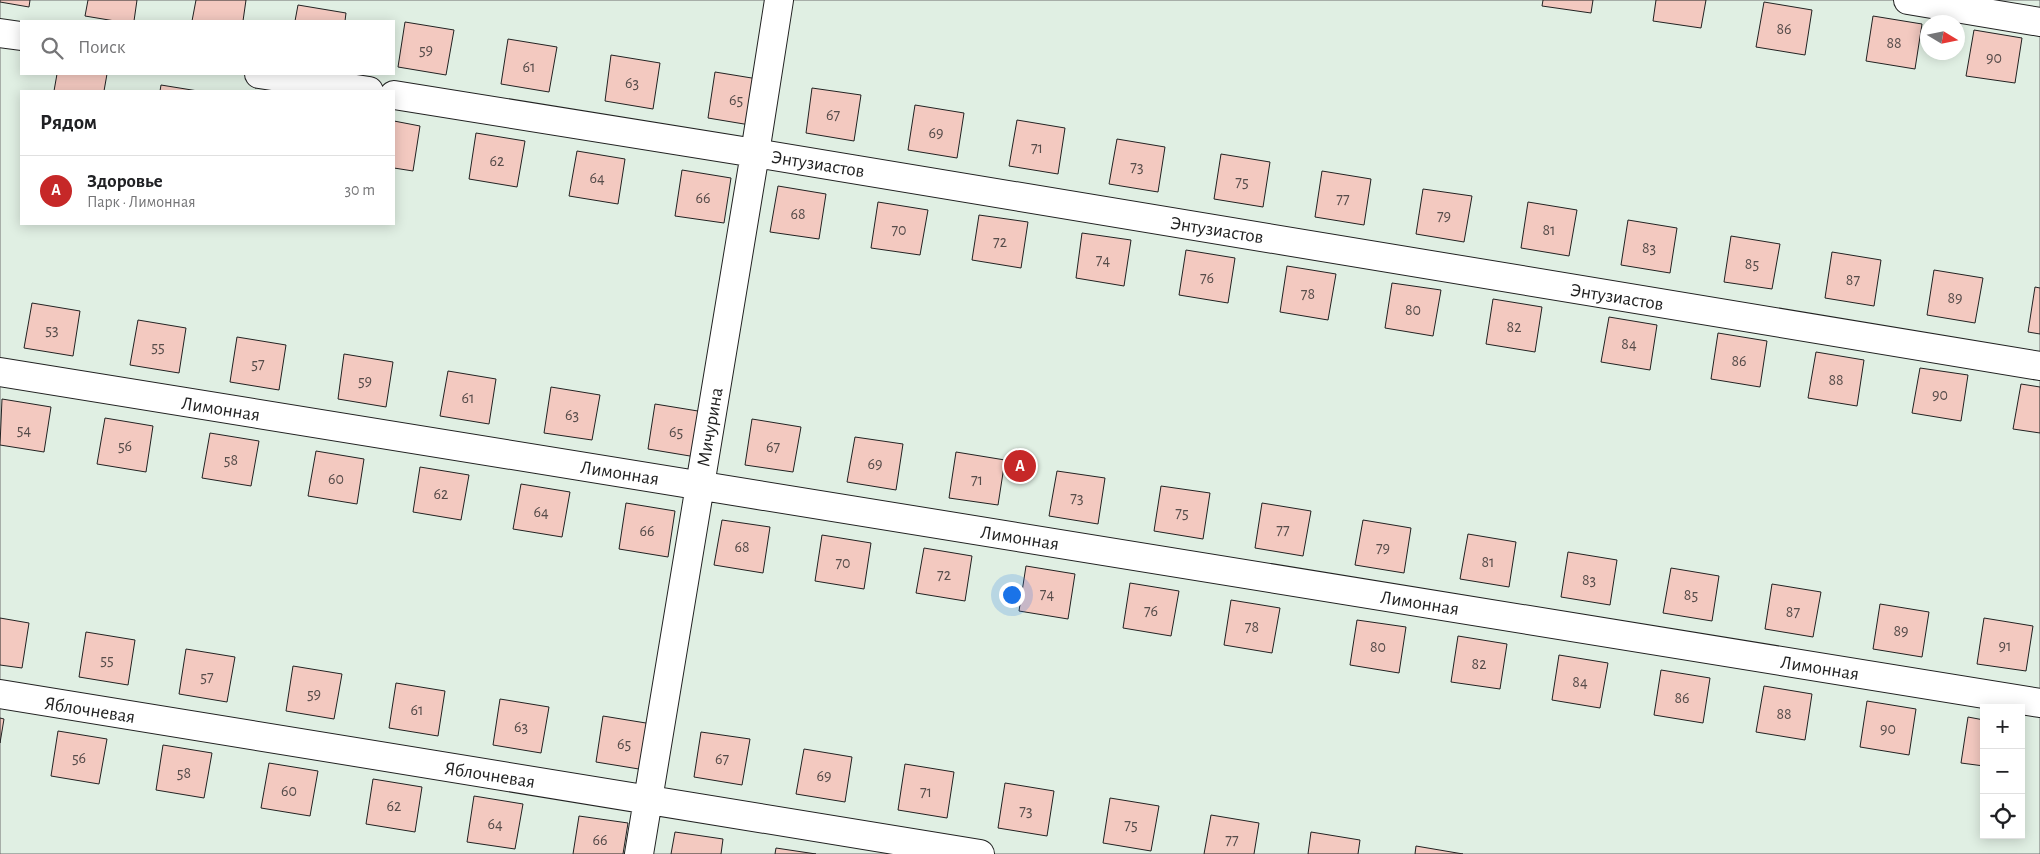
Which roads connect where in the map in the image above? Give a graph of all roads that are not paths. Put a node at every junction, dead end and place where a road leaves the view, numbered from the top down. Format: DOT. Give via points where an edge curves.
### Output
graph roads {
  1 [pos="779,0"];
  2 [pos="1908,0"];
  3 [pos="2040,22"];
  4 [pos="0,33"];
  5 [pos="20,36"];
  6 [pos="265,75"];
  7 [pos="363,90"];
  8 [pos="395,95"];
  9 [pos="755,153"];
  10 [pos="2040,366"];
  11 [pos="0,372"];
  12 [pos="699,484"];
  13 [pos="0,694"];
  14 [pos="2040,703"];
  15 [pos="648,799"];
  16 [pos="639,854"];
  17 [pos="980,854"];
  1 -- 9 [label="street, Мичурина"];
  2 -- 3 [label="street"];
  4 -- 5 [label="street"];
  6 -- 7 [label="street"];
  8 -- 9 [label="street, Энтузиастов"];
  9 -- 10 [label="street, Энтузиастов"];
  9 -- 12 [label="street, Мичурина"];
  11 -- 12 [label="street, Лимонная"];
  12 -- 14 [label="street, Лимонная"];
  12 -- 15 [label="street, Мичурина"];
  13 -- 15 [label="street, Яблочневая"];
  15 -- 16 [label="street, Мичурина"];
  15 -- 17 [label="street, Яблочневая"];
}
